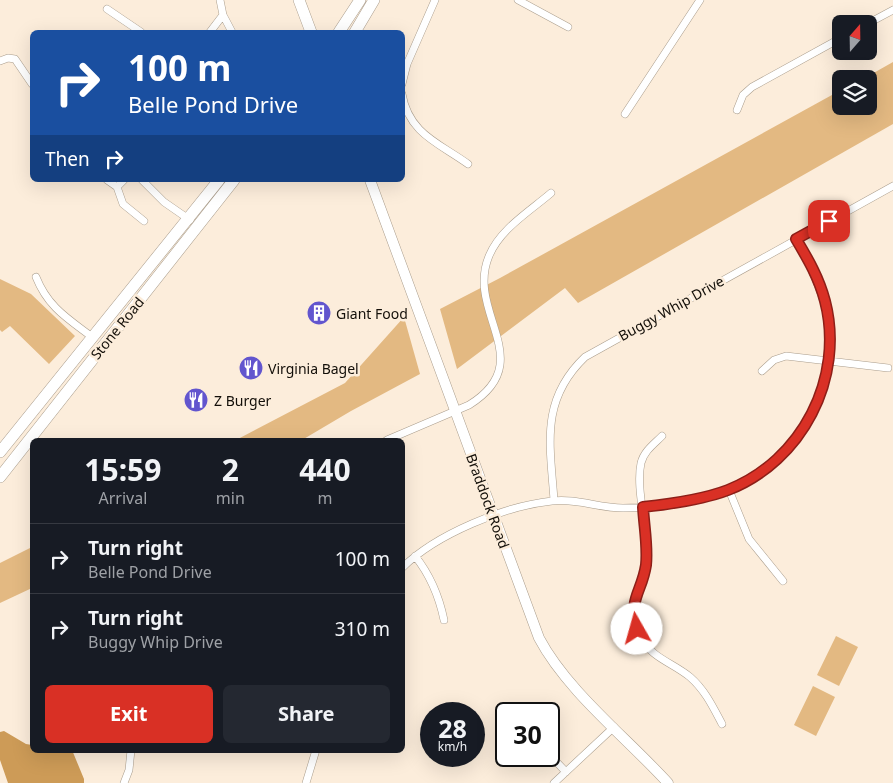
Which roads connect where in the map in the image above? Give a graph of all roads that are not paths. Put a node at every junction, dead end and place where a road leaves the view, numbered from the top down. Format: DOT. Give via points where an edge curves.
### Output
graph roads {
  1 [pos="220,0"];
  2 [pos="299,0"];
  3 [pos="360,0"];
  4 [pos="374,0"];
  5 [pos="435,0"];
  6 [pos="518,0"];
  7 [pos="700,0"];
  8 [pos="107,9"];
  9 [pos="893,10"];
  10 [pos="223,16"];
  11 [pos="878,18"];
  12 [pos="568,27"];
  13 [pos="138,30"];
  14 [pos="212,30"];
  15 [pos="231,30"];
  16 [pos="311,30"];
  17 [pos="341,30"];
  18 [pos="356,30"];
  19 [pos="832,43"];
  20 [pos="0,61"];
  21 [pos="405,74"];
  22 [pos="30,81"];
  23 [pos="405,104"];
  24 [pos="737,110"];
  25 [pos="625,114"];
  26 [pos="468,164"];
  27 [pos="110,182"];
  28 [pos="122,182"];
  29 [pos="146,182"];
  30 [pos="217,182"];
  31 [pos="232,182"];
  32 [pos="371,182"];
  33 [pos="893,186"];
  34 [pos="117,187"];
  35 [pos="551,193"];
  36 [pos="188,218"];
  37 [pos="144,221"];
  38 [pos="198,226"];
  39 [pos="796,239"];
  40 [pos="36,277"];
  41 [pos="92,337"];
  42 [pos="828,360"];
  43 [pos="888,368"];
  44 [pos="762,371"];
  45 [pos="455,411"];
  46 [pos="662,436"];
  47 [pos="32,438"];
  48 [pos="392,438"];
  49 [pos="30,440"];
  50 [pos="0,451"];
  51 [pos="17,457"];
  52 [pos="0,476"];
  53 [pos="729,490"];
  54 [pos="554,500"];
  55 [pos="643,507"];
  56 [pos="494,517"];
  57 [pos="415,556"];
  58 [pos="405,565"];
  59 [pos="783,581"];
  60 [pos="444,620"];
  61 [pos="722,724"];
  62 [pos="614,727"];
  63 [pos="131,753"];
  64 [pos="315,753"];
  65 [pos="560,766"];
  66 [pos="566,772"];
  67 [pos="124,783"];
  68 [pos="306,783"];
  69 [pos="554,783"];
  70 [pos="668,783"];
  1 -- 10 [label="street"];
  2 -- 16 [label="main road"];
  3 -- 17 [label="main road"];
  4 -- 18 [label="main road"];
  5 -- 21 [label="street"];
  6 -- 12 [label="street"];
  7 -- 25 [label="street"];
  8 -- 13 [label="street"];
  9 -- 11 [label="street"];
  10 -- 14 [label="street"];
  10 -- 15 [label="street"];
  19 -- 24 [label="street" via="752,88 744,95"];
  20 -- 22 [label="street" via="15,60"];
  23 -- 26 [label="street" via="419,131"];
  27 -- 34 [label="street"];
  28 -- 34 [label="street"];
  29 -- 36 [label="street" via="164,202"];
  30 -- 36 [label="main road, Stone Road"];
  31 -- 38 [label="main road, Stone Road"];
  32 -- 45 [label="main road, Braddock Road"];
  33 -- 39 [label="street, Buggy Whip Drive"];
  34 -- 37 [label="street" via="122,204"];
  35 -- 45 [label="street" via="505,232 489,256 484,292 487,309 500,340 499,370 490,388 480,398"];
  36 -- 38 [label="street"];
  36 -- 41 [label="main road, Stone Road"];
  38 -- 47 [label="main road, Stone Road"];
  39 -- 42 [label="street" via="815,273 825,302 830,336"];
  39 -- 54 [label="street, Buggy Whip Drive" via="598,348 574,367 558,391 550,418"];
  40 -- 41 [label="street" via="51,305"];
  41 -- 50 [label="main road, Stone Road"];
  42 -- 43 [label="street"];
  42 -- 44 [label="street" via="786,356 774,360"];
  42 -- 53 [label="street" via="820,397 798,437 765,469"];
  45 -- 48 [label="street"];
  45 -- 56 [label="main road, Braddock Road"];
  46 -- 55 [label="street" via="641,462"];
  49 -- 51 [label="main road, Stone Road"];
  50 -- 51 [label="street"];
  51 -- 52 [label="main road, Stone Road"];
  53 -- 55 [label="street"];
  53 -- 59 [label="street" via="749,539"];
  54 -- 55 [label="street" via="617,508"];
  54 -- 56 [label="street"];
  55 -- 61 [label="street" via="647,555 634,602 637,629 653,654 684,672 700,686"];
  56 -- 57 [label="street" via="450,534"];
  56 -- 62 [label="main road, Braddock Road" via="544,647 568,679"];
  57 -- 58 [label="street"];
  57 -- 60 [label="street" via="431,579"];
  62 -- 66 [label="street"];
  62 -- 70 [label="main road, Braddock Road"];
  63 -- 67 [label="street"];
  64 -- 68 [label="street"];
  65 -- 66 [label="street"];
  66 -- 69 [label="street"];
}
